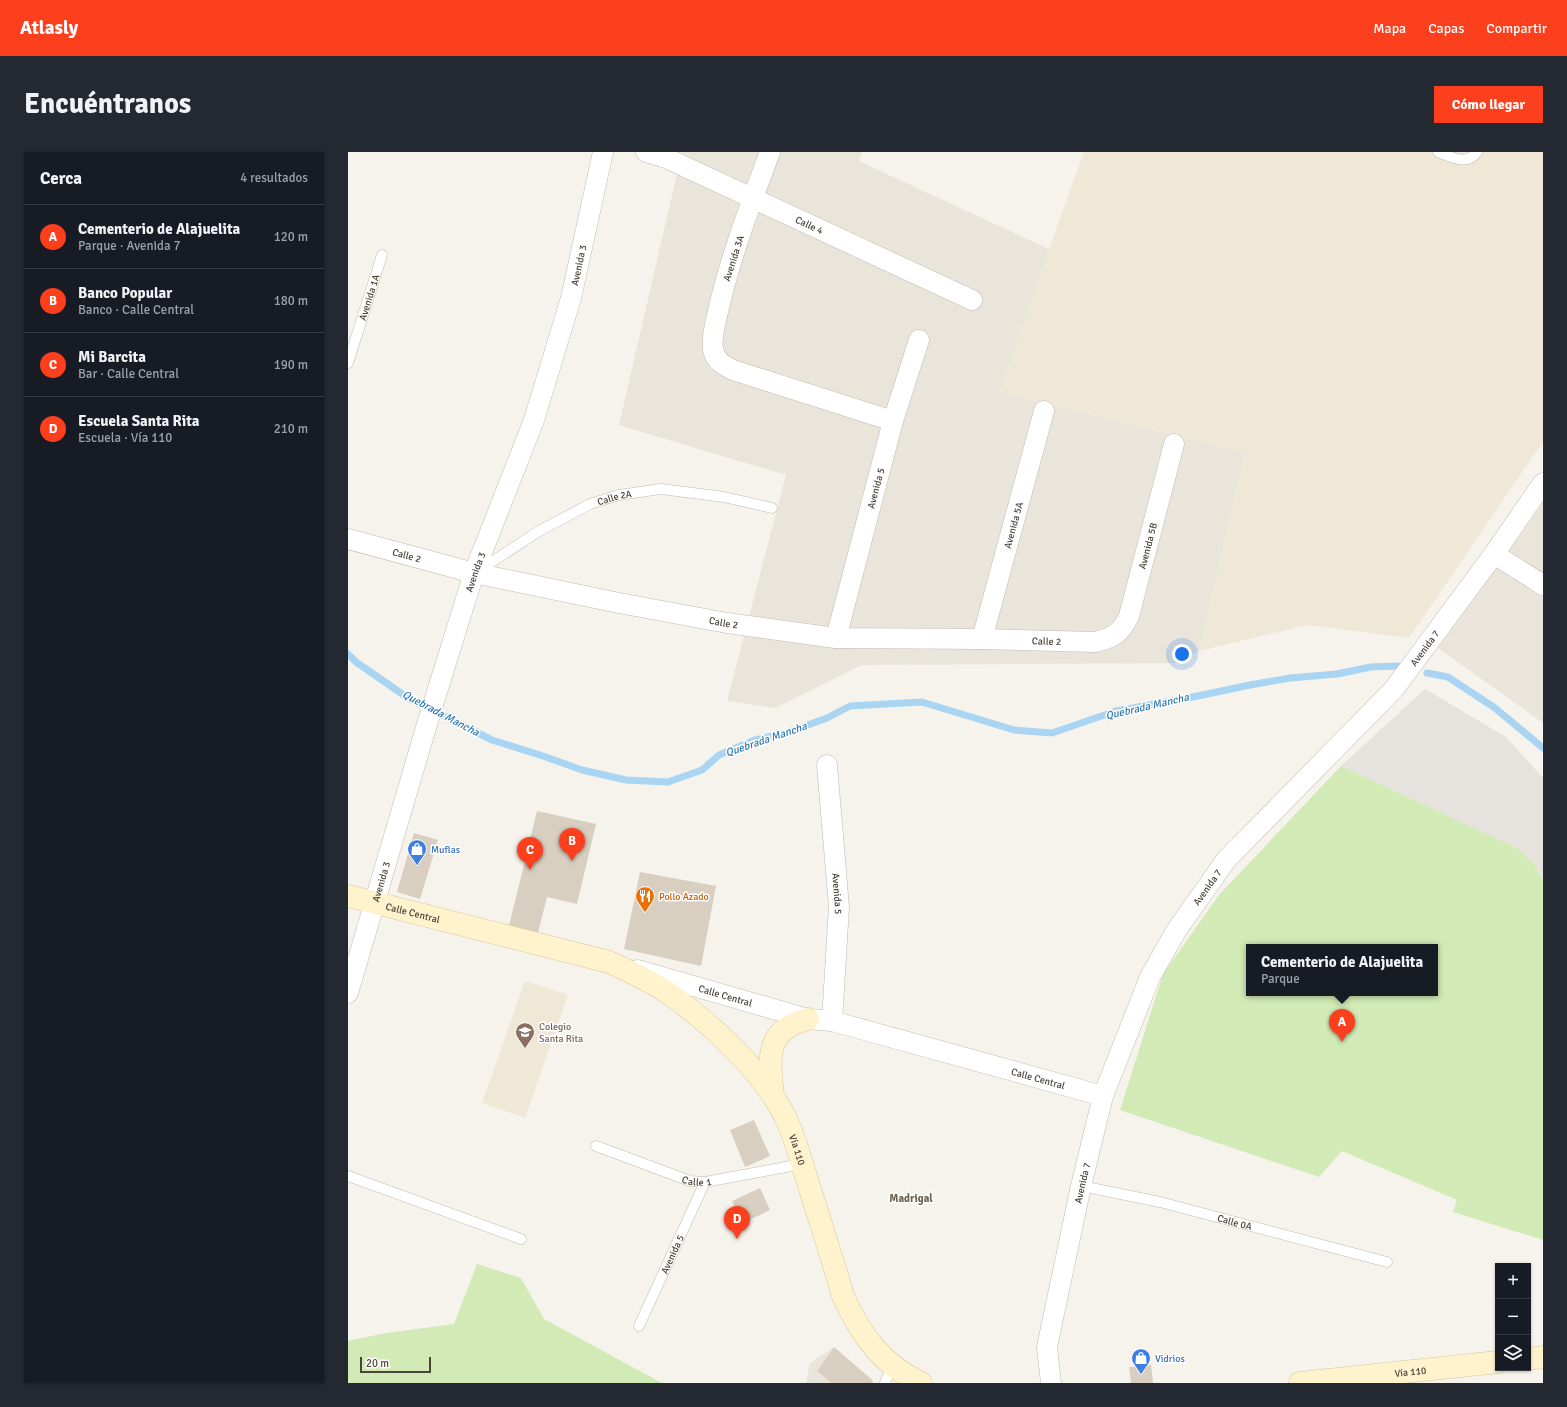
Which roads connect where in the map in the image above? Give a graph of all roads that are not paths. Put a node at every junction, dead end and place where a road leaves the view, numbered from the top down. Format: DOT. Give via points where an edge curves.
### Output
graph roads {
  1 [pos="603,152"];
  2 [pos="646,152"];
  3 [pos="770,152"];
  4 [pos="1438,152"];
  5 [pos="1477,152"];
  6 [pos="753,198"];
  7 [pos="382,255"];
  8 [pos="972,300"];
  9 [pos="919,340"];
  10 [pos="348,363"];
  11 [pos="1044,411"];
  12 [pos="893,421"];
  13 [pos="1174,444"];
  14 [pos="1543,482"];
  15 [pos="772,508"];
  16 [pos="348,539"];
  17 [pos="1494,554"];
  18 [pos="474,573"];
  19 [pos="1543,585"];
  20 [pos="836,638"];
  21 [pos="982,639"];
  22 [pos="1108,639"];
  23 [pos="827,766"];
  24 [pos="348,896"];
  25 [pos="374,903"];
  26 [pos="609,962"];
  27 [pos="348,993"];
  28 [pos="808,1019"];
  29 [pos="832,1021"];
  30 [pos="773,1096"];
  31 [pos="1103,1096"];
  32 [pos="596,1146"];
  33 [pos="802,1164"];
  34 [pos="348,1176"];
  35 [pos="705,1182"];
  36 [pos="1081,1186"];
  37 [pos="521,1239"];
  38 [pos="1387,1262"];
  39 [pos="639,1326"];
  40 [pos="1543,1357"];
  41 [pos="1531,1358"];
  42 [pos="1495,1362"];
  43 [pos="889,1374"];
  44 [pos="921,1383"];
  45 [pos="1051,1383"];
  46 [pos="1300,1383"];
  1 -- 18 [label="street, Avenida 3" via="571,298 538,405"];
  2 -- 6 [label="street, Calle 4" via="666,158"];
  3 -- 6 [label="street, Avenida 3A"];
  4 -- 5 [label="lane" via="1460,161 1474,157"];
  6 -- 8 [label="street, Calle 4"];
  6 -- 12 [label="street, Avenida 3A" via="723,288 712,348 716,356 722,365 733,370"];
  7 -- 10 [label="lane, Avenida 1A"];
  9 -- 12 [label="street, Avenida 5"];
  11 -- 21 [label="street, Avenida 5A"];
  12 -- 20 [label="street, Avenida 5"];
  13 -- 22 [label="street, Avenida 5B" via="1129,616 1119,632"];
  14 -- 17 [label="street, Avenida 7"];
  15 -- 18 [label="lane, Calle 2A" via="724,497 661,488 620,495 590,504 540,531"];
  16 -- 18 [label="street, Calle 2"];
  17 -- 19 [label="street"];
  17 -- 31 [label="street, Avenida 7" via="1394,689 1226,860 1176,931 1150,977"];
  18 -- 20 [label="street, Calle 2" via="727,623"];
  18 -- 25 [label="street, Avenida 3"];
  20 -- 21 [label="street, Calle 2"];
  21 -- 22 [label="street, Calle 2" via="1095,642"];
  23 -- 29 [label="street, Avenida 5" via="838,907"];
  24 -- 25 [label="main road, Calle Central"];
  25 -- 26 [label="main road, Calle Central"];
  25 -- 27 [label="street, Avenida 3"];
  26 -- 28 [label="street, Calle Central"];
  26 -- 30 [label="main road, Vía 110" via="642,978 690,1010 728,1044"];
  28 -- 29 [label="street, Calle Central"];
  28 -- 30 [label="main road" via="787,1027 772,1047 770,1060"];
  29 -- 31 [label="street, Calle Central"];
  30 -- 33 [label="main road, Vía 110" via="788,1123"];
  31 -- 36 [label="street, Avenida 7"];
  32 -- 35 [label="lane, Calle 1" via="690,1181"];
  33 -- 35 [label="lane, Calle 1"];
  33 -- 43 [label="main road, Vía 110" via="843,1296"];
  34 -- 37 [label="lane"];
  35 -- 39 [label="lane, Avenida 5"];
  36 -- 38 [label="lane, Calle 0A" via="1160,1202"];
  36 -- 45 [label="street, Avenida 7" via="1047,1347"];
  40 -- 41 [label="main road"];
  42 -- 46 [label="main road, Vía 110"];
  43 -- 44 [label="main road, Vía 110"];
}
